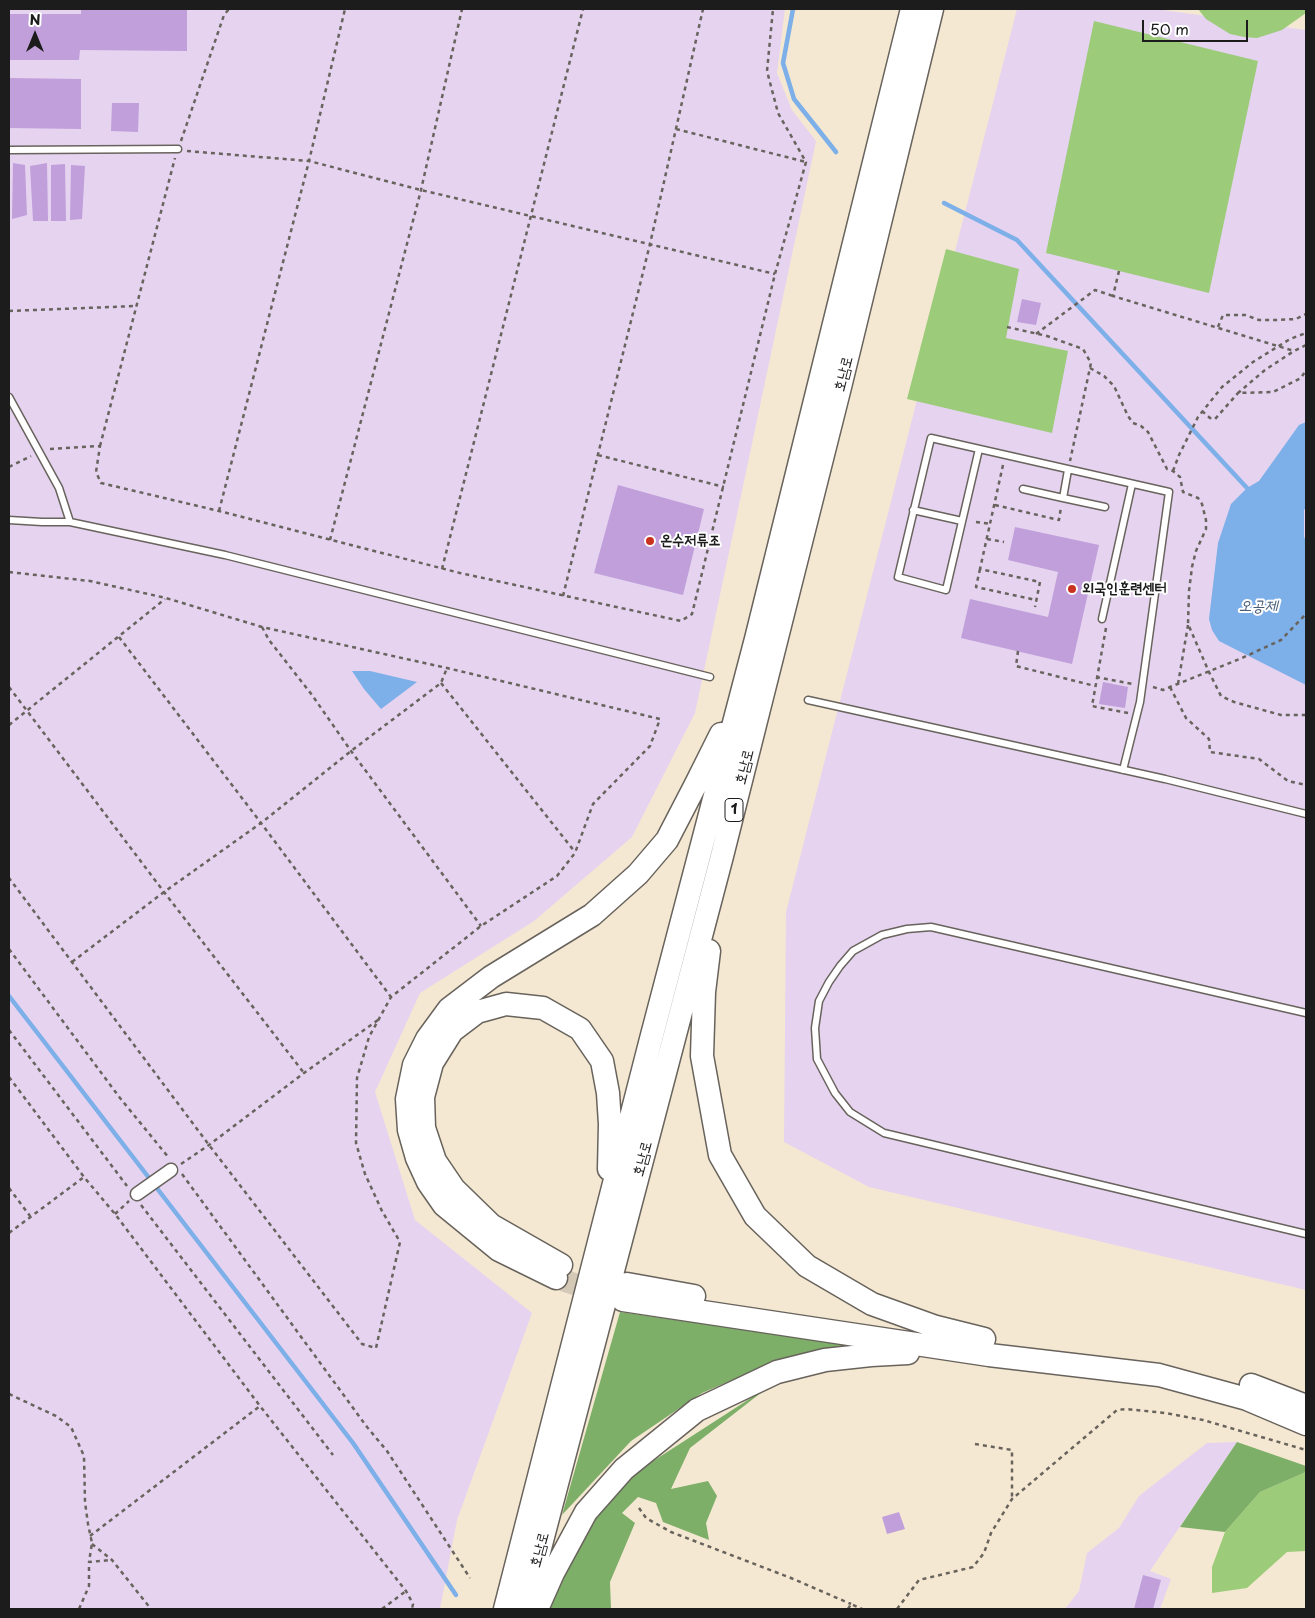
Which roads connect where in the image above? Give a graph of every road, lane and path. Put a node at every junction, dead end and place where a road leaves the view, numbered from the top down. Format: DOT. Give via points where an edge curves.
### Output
graph roads {
  1 [pos="229,9"];
  2 [pos="345,9"];
  3 [pos="462,9"];
  4 [pos="583,9"];
  5 [pos="703,9"];
  6 [pos="774,9"];
  7 [pos="912,9"];
  8 [pos="932,9"];
  9 [pos="676,129"];
  10 [pos="178,149"];
  11 [pos="9,150"];
  12 [pos="309,161"];
  13 [pos="806,162"];
  14 [pos="421,190"];
  15 [pos="531,216"];
  16 [pos="650,244"];
  17 [pos="1118,271"];
  18 [pos="775,274"];
  19 [pos="1113,296"];
  20 [pos="136,306"];
  21 [pos="9,311"];
  22 [pos="1306,314"];
  23 [pos="1008,328"];
  24 [pos="1218,328"];
  25 [pos="1306,333"];
  26 [pos="1036,334"];
  27 [pos="1306,345"];
  28 [pos="1279,346"];
  29 [pos="1294,351"];
  30 [pos="1090,368"];
  31 [pos="1306,370"];
  32 [pos="1238,393"];
  33 [pos="9,397"];
  34 [pos="1202,411"];
  35 [pos="100,446"];
  36 [pos="979,449"];
  37 [pos="39,450"];
  38 [pos="598,455"];
  39 [pos="1004,462"];
  40 [pos="9,468"];
  41 [pos="1068,470"];
  42 [pos="1173,471"];
  43 [pos="1132,484"];
  44 [pos="724,487"];
  45 [pos="1023,489"];
  46 [pos="1063,498"];
  47 [pos="995,505"];
  48 [pos="1062,506"];
  49 [pos="1104,507"];
  50 [pos="913,510"];
  51 [pos="219,511"];
  52 [pos="9,520"];
  53 [pos="962,521"];
  54 [pos="70,522"];
  55 [pos="976,522"];
  56 [pos="990,524"];
  57 [pos="987,539"];
  58 [pos="330,540"];
  59 [pos="1004,542"];
  60 [pos="442,569"];
  61 [pos="980,569"];
  62 [pos="9,572"];
  63 [pos="563,596"];
  64 [pos="166,598"];
  65 [pos="1036,600"];
  66 [pos="1034,607"];
  67 [pos="1306,614"];
  68 [pos="1102,620"];
  69 [pos="1188,624"];
  70 [pos="262,627"];
  71 [pos="118,637"];
  72 [pos="756,639"];
  73 [pos="1018,651"];
  74 [pos="447,668"];
  75 [pos="1209,672"];
  76 [pos="710,677"];
  77 [pos="442,682"];
  78 [pos="1133,684"];
  79 [pos="1178,684"];
  80 [pos="1095,686"];
  81 [pos="9,687"];
  82 [pos="1170,687"];
  83 [pos="1153,688"];
  84 [pos="808,700"];
  85 [pos="27,711"];
  86 [pos="1128,712"];
  87 [pos="1306,715"];
  88 [pos="9,725"];
  89 [pos="351,750"];
  90 [pos="1123,770"];
  91 [pos="1306,785"];
  92 [pos="1306,814"];
  93 [pos="261,823"];
  94 [pos="576,853"];
  95 [pos="722,856"];
  96 [pos="9,878"];
  97 [pos="164,892"];
  98 [pos="480,926"];
  99 [pos="9,949"];
  100 [pos="72,962"];
  101 [pos="391,997"];
  102 [pos="1306,1013"];
  103 [pos="380,1018"];
  104 [pos="9,1030"];
  105 [pos="304,1073"];
  106 [pos="9,1077"];
  107 [pos="210,1146"];
  108 [pos="174,1168"];
  109 [pos="84,1177"];
  110 [pos="9,1188"];
  111 [pos="136,1195"];
  112 [pos="115,1214"];
  113 [pos="30,1216"];
  114 [pos="601,1232"];
  115 [pos="9,1234"];
  116 [pos="1306,1234"];
  117 [pos="625,1292"];
  118 [pos="987,1347"];
  119 [pos="9,1394"];
  120 [pos="260,1406"];
  121 [pos="1306,1406"];
  122 [pos="1306,1424"];
  123 [pos="975,1444"];
  124 [pos="1306,1450"];
  125 [pos="333,1455"];
  126 [pos="1012,1499"];
  127 [pos="638,1508"];
  128 [pos="90,1536"];
  129 [pos="92,1543"];
  130 [pos="112,1560"];
  131 [pos="89,1562"];
  132 [pos="470,1578"];
  133 [pos="406,1591"];
  134 [pos="851,1604"];
  135 [pos="79,1609"];
  136 [pos="151,1609"];
  137 [pos="382,1609"];
  138 [pos="412,1609"];
  139 [pos="505,1609"];
  140 [pos="524,1609"];
  141 [pos="537,1609"];
  142 [pos="848,1609"];
  143 [pos="862,1609"];
  144 [pos="897,1609"];
  1 -- 10 [label="path" via="224,15"];
  2 -- 12 [label="path"];
  3 -- 14 [label="path"];
  4 -- 15 [label="path"];
  5 -- 9 [label="path"];
  6 -- 13 [label="path" via="767,71 778,113"];
  7 -- 72 [label="highway, 호남로 / 1"];
  8 -- 95 [label="highway, 호남로 / 1"];
  9 -- 13 [label="path"];
  9 -- 16 [label="path"];
  10 -- 11 [label="lane"];
  10 -- 12 [label="path"];
  10 -- 20 [label="path"];
  12 -- 14 [label="path"];
  12 -- 51 [label="path"];
  13 -- 18 [label="path"];
  14 -- 15 [label="path"];
  14 -- 58 [label="path"];
  15 -- 16 [label="path"];
  15 -- 60 [label="path"];
  16 -- 18 [label="path"];
  16 -- 38 [label="path"];
  17 -- 19 [label="path"];
  18 -- 44 [label="path"];
  19 -- 24 [label="path"];
  19 -- 26 [label="path" via="1095,290"];
  20 -- 21 [label="path"];
  20 -- 35 [label="path"];
  22 -- 24 [label="path" via="1296,319 1259,320 1222,314"];
  23 -- 26 [label="path"];
  24 -- 28 [label="path"];
  25 -- 28 [label="path"];
  26 -- 30 [label="path" via="1083,349 1092,363"];
  27 -- 29 [label="path"];
  28 -- 29 [label="path"];
  28 -- 34 [label="path" via="1253,362 1222,388"];
  29 -- 32 [label="path"];
  30 -- 41 [label="path"];
  30 -- 42 [label="path" via="1114,386 1128,416 1148,432 1167,469"];
  31 -- 32 [label="path" via="1301,378 1272,392"];
  32 -- 34 [label="path" via="1215,419"];
  33 -- 37 [label="lane"];
  34 -- 42 [label="path"];
  35 -- 37 [label="path"];
  35 -- 51 [label="path" via="96,472 101,483"];
  36 -- 41 [label="lane"];
  36 -- 50 [label="lane" via="931,438"];
  36 -- 53 [label="lane"];
  37 -- 40 [label="path"];
  37 -- 54 [label="lane" via="59,488"];
  38 -- 44 [label="path"];
  38 -- 63 [label="path"];
  39 -- 47 [label="path"];
  41 -- 43 [label="lane"];
  41 -- 46 [label="lane"];
  42 -- 69 [label="path" via="1180,477 1183,492 1198,498 1206,520 1206,529 1192,567"];
  43 -- 68 [label="lane"];
  43 -- 90 [label="lane" via="1169,492 1140,702"];
  44 -- 63 [label="path" via="692,614 681,621"];
  45 -- 46 [label="lane"];
  46 -- 49 [label="lane"];
  47 -- 48 [label="path" via="1059,520"];
  47 -- 56 [label="path"];
  50 -- 53 [label="lane"];
  50 -- 53 [label="lane" via="898,577 946,590"];
  51 -- 58 [label="path"];
  52 -- 54 [label="lane"];
  54 -- 76 [label="lane" via="225,555"];
  55 -- 56 [label="path"];
  56 -- 57 [label="path"];
  57 -- 59 [label="path"];
  57 -- 61 [label="path"];
  58 -- 60 [label="path"];
  60 -- 63 [label="path"];
  61 -- 65 [label="path" via="1040,582"];
  61 -- 65 [label="path" via="976,587"];
  62 -- 64 [label="path" via="90,581"];
  64 -- 70 [label="path"];
  64 -- 71 [label="path"];
  65 -- 66 [label="path"];
  67 -- 75 [label="path" via="1281,640"];
  69 -- 75 [label="path"];
  69 -- 79 [label="path"];
  70 -- 74 [label="path"];
  70 -- 89 [label="path"];
  71 -- 85 [label="path"];
  71 -- 93 [label="path"];
  72 -- 114 [label="highway, 호남로 / 1"];
  72 -- 114 [label="highway" via="725,724 667,840 638,874 592,915 492,977 449,1008 427,1038 414,1065 407,1099 409,1130 428,1182 444,1205 499,1250 559,1271 491,1225 454,1189 435,1162 424,1128 423,1097 432,1063 452,1031 478,1012 506,1004 543,1008 580,1029 602,1061 608,1092 610,1161"];
  73 -- 80 [label="path" via="1016,666"];
  74 -- 77 [label="path"];
  74 -- 94 [label="path" via="660,719 650,746 593,804"];
  75 -- 79 [label="path"];
  75 -- 87 [label="path" via="1221,696 1234,702 1281,715"];
  77 -- 89 [label="path"];
  77 -- 94 [label="path"];
  78 -- 80 [label="path" via="1096,677"];
  79 -- 82 [label="path"];
  80 -- 86 [label="path" via="1092,706"];
  81 -- 85 [label="path"];
  82 -- 83 [label="path" via="1163,690"];
  82 -- 91 [label="path" via="1186,718 1209,739 1210,752 1259,759 1288,781"];
  84 -- 90 [label="lane"];
  85 -- 88 [label="path"];
  85 -- 97 [label="path"];
  89 -- 93 [label="path"];
  89 -- 98 [label="path"];
  90 -- 92 [label="lane"];
  93 -- 97 [label="path"];
  93 -- 101 [label="path"];
  94 -- 98 [label="path" via="557,876"];
  95 -- 118 [label="highway" via="704,992 702,1056 720,1155 755,1216 807,1266 872,1304"];
  95 -- 140 [label="highway, 호남로 / 1"];
  96 -- 100 [label="path"];
  97 -- 100 [label="path"];
  97 -- 105 [label="path"];
  98 -- 101 [label="path"];
  99 -- 108 [label="path"];
  100 -- 107 [label="path"];
  101 -- 103 [label="path"];
  102 -- 116 [label="lane" via="930,927 882,935 853,951 819,1001 815,1028 816,1059 835,1093 850,1112 884,1133"];
  103 -- 105 [label="path"];
  103 -- 107 [label="path" via="369,1037 358,1078 356,1143 365,1174 400,1242 376,1348 362,1344"];
  104 -- 111 [label="path"];
  105 -- 107 [label="path"];
  106 -- 109 [label="path"];
  107 -- 108 [label="path"];
  108 -- 111 [label="street"];
  108 -- 132 [label="path" via="386,1451"];
  109 -- 112 [label="path"];
  109 -- 113 [label="path"];
  110 -- 113 [label="path"];
  111 -- 112 [label="path"];
  111 -- 125 [label="path"];
  112 -- 120 [label="path"];
  113 -- 115 [label="path"];
  114 -- 139 [label="highway, 호남로 / 1"];
  117 -- 118 [label="highway" via="745,1306"];
  118 -- 121 [label="highway" via="1180,1365 1248,1383"];
  118 -- 122 [label="highway" via="1158,1375 1247,1399"];
  118 -- 141 [label="highway" via="825,1360 777,1372 697,1410 624,1469 586,1512"];
  119 -- 128 [label="path" via="56,1416 71,1427 84,1456"];
  120 -- 128 [label="path"];
  120 -- 133 [label="path"];
  123 -- 126 [label="path" via="1012,1450"];
  124 -- 126 [label="path" via="1203,1420 1165,1413 1117,1410"];
  126 -- 144 [label="path" via="984,1553 973,1567 919,1580"];
  127 -- 134 [label="path" via="646,1518 671,1532"];
  128 -- 129 [label="path"];
  129 -- 130 [label="path"];
  129 -- 131 [label="path"];
  130 -- 131 [label="path"];
  130 -- 136 [label="path"];
  131 -- 135 [label="path" via="89,1586"];
  133 -- 137 [label="path"];
  133 -- 138 [label="path" via="413,1604"];
  134 -- 142 [label="path"];
  134 -- 143 [label="path"];
}
